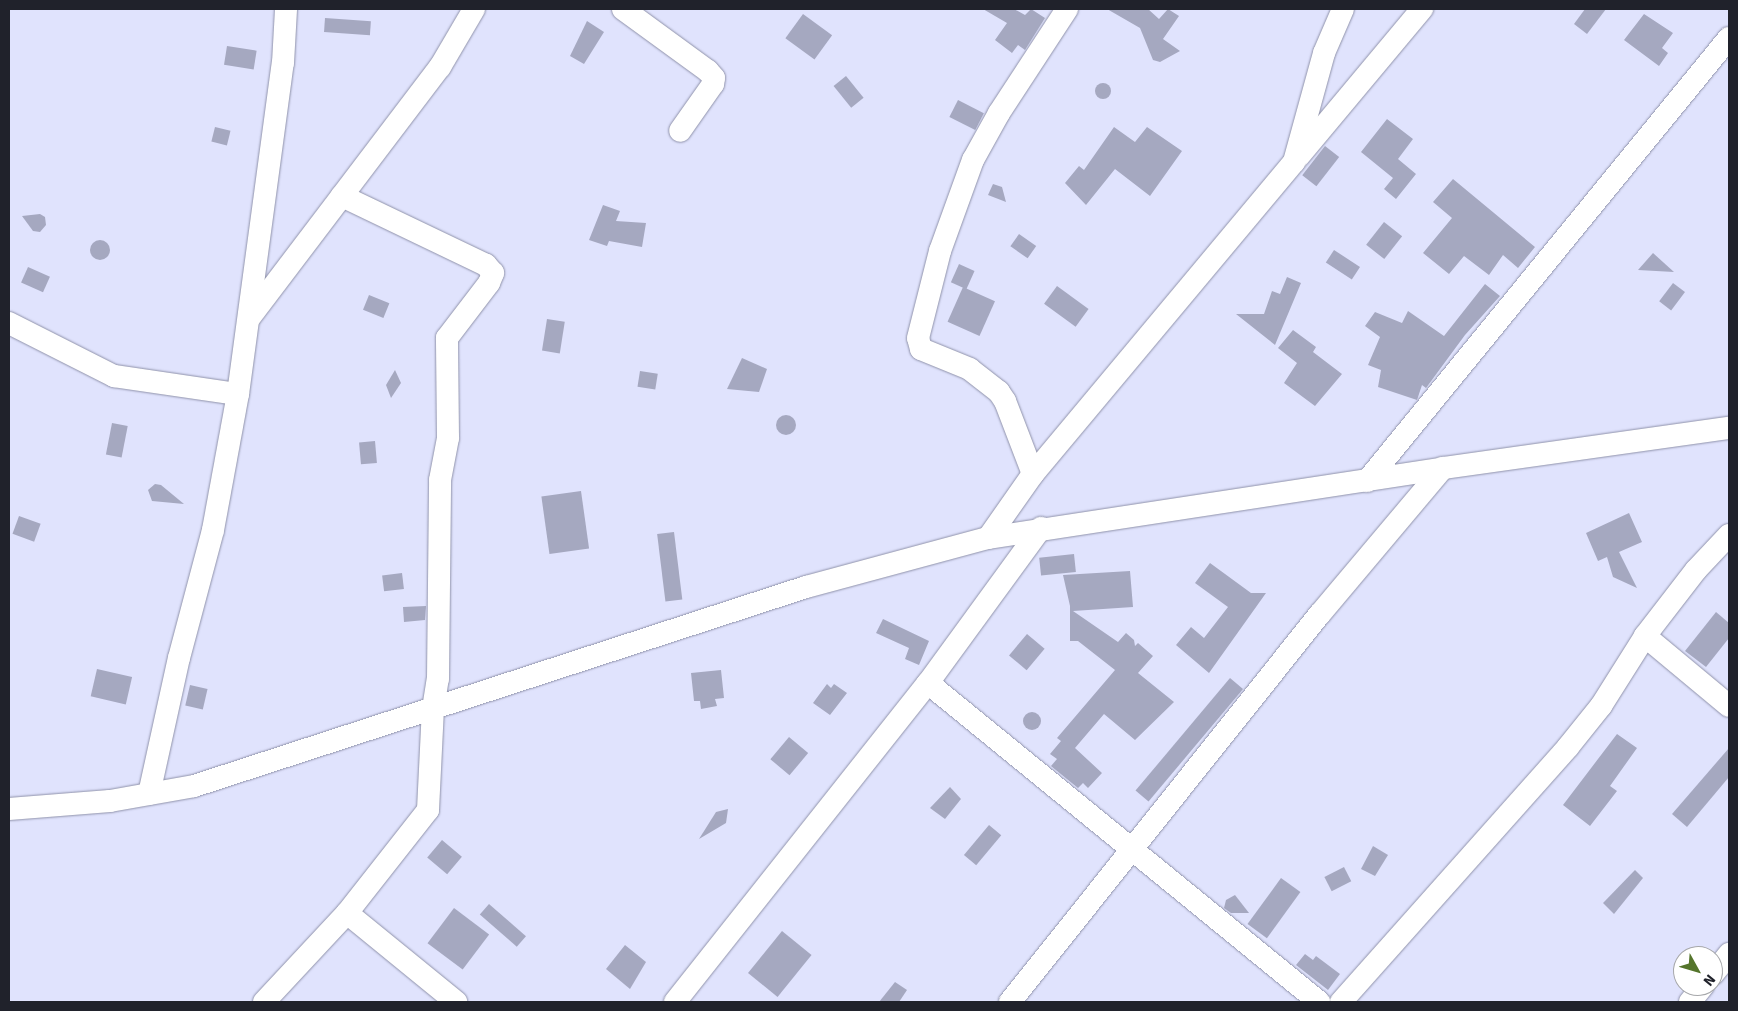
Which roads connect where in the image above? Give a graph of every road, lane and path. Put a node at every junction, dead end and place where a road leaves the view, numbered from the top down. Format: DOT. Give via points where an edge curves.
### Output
graph roads {
  1 [pos="286,9"];
  2 [pos="474,9"];
  3 [pos="623,9"];
  4 [pos="1067,9"];
  5 [pos="1343,9"];
  6 [pos="1422,9"];
  7 [pos="1729,38"];
  8 [pos="680,131"];
  9 [pos="1294,162"];
  10 [pos="342,196"];
  11 [pos="250,318"];
  12 [pos="9,323"];
  13 [pos="238,394"];
  14 [pos="1729,428"];
  15 [pos="1443,468"];
  16 [pos="1033,474"];
  17 [pos="1367,481"];
  18 [pos="1041,528"];
  19 [pos="1729,535"];
  20 [pos="988,538"];
  21 [pos="1645,636"];
  22 [pos="928,683"];
  23 [pos="1729,706"];
  24 [pos="433,709"];
  25 [pos="149,794"];
  26 [pos="9,808"];
  27 [pos="1133,848"];
  28 [pos="348,913"];
  29 [pos="264,1002"];
  30 [pos="456,1002"];
  31 [pos="675,1002"];
  32 [pos="1010,1002"];
  33 [pos="1319,1002"];
  34 [pos="1341,1002"];
  1 -- 11 [label="street" via="283,62"];
  2 -- 10 [label="street" via="440,67"];
  3 -- 8 [label="street" via="708,70 714,78"];
  4 -- 16 [label="street" via="998,113 973,160 940,251 918,338 921,349 970,369 998,392 1005,401"];
  5 -- 9 [label="street" via="1324,53"];
  6 -- 9 [label="street"];
  7 -- 17 [label="street"];
  9 -- 16 [label="street"];
  10 -- 11 [label="street"];
  10 -- 24 [label="street" via="486,265 493,273 489,283 447,338 448,438 440,480 438,679"];
  11 -- 13 [label="street"];
  12 -- 13 [label="street" via="114,376"];
  13 -- 25 [label="street" via="213,530 179,658"];
  14 -- 15 [label="street"];
  15 -- 17 [label="street"];
  15 -- 27 [label="street"];
  16 -- 20 [label="street"];
  17 -- 18 [label="street"];
  18 -- 20 [label="street"];
  18 -- 22 [label="street"];
  19 -- 21 [label="street" via="1696,570"];
  20 -- 24 [label="street" via="806,587"];
  21 -- 23 [label="street"];
  21 -- 34 [label="street" via="1601,706 1568,747"];
  22 -- 27 [label="street"];
  22 -- 31 [label="street"];
  24 -- 25 [label="street" via="194,786"];
  24 -- 28 [label="street" via="428,810"];
  25 -- 26 [label="street" via="110,801"];
  27 -- 32 [label="street"];
  27 -- 33 [label="street"];
  28 -- 29 [label="street"];
  28 -- 30 [label="street"];
}
